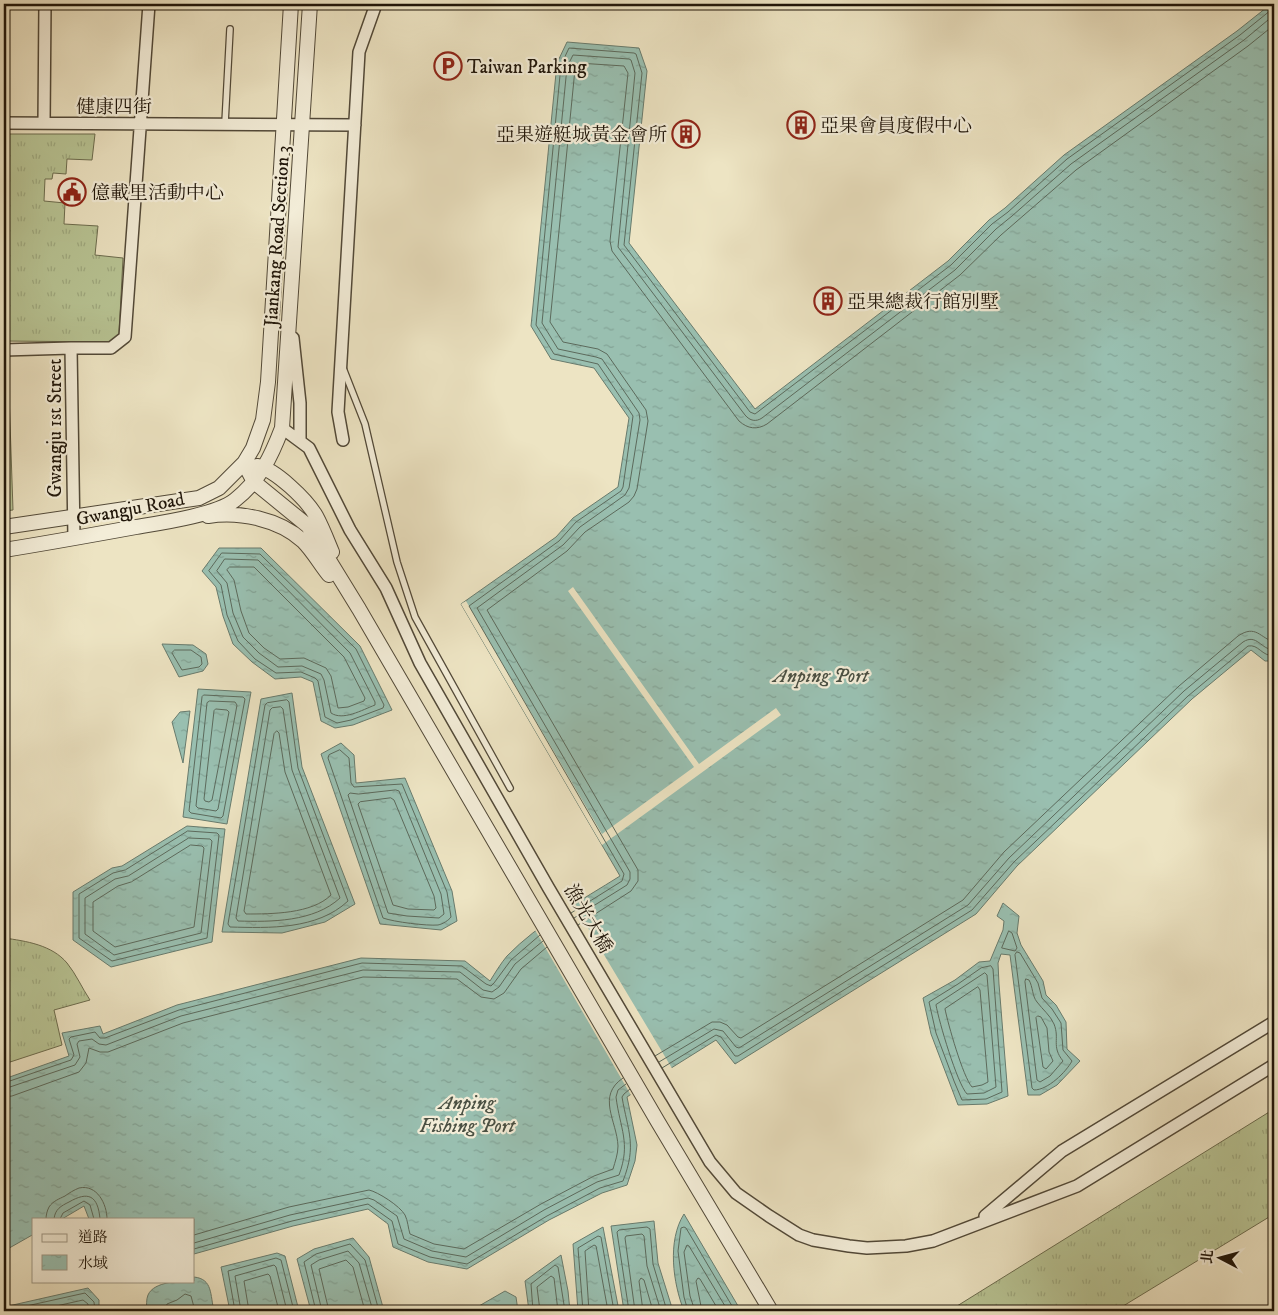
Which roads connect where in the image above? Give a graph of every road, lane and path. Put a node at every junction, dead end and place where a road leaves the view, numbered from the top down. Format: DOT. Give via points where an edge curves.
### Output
graph roads {
  1 [pos="45,4"];
  2 [pos="149,4"];
  3 [pos="291,4"];
  4 [pos="310,4"];
  5 [pos="376,4"];
  6 [pos="230,29"];
  7 [pos="4,123"];
  8 [pos="44,123"];
  9 [pos="140,123"];
  10 [pos="224,123"];
  11 [pos="283,123"];
  12 [pos="302,124"];
  13 [pos="355,125"];
  14 [pos="290,308"];
  15 [pos="71,348"];
  16 [pos="4,350"];
  17 [pos="341,361"];
  18 [pos="282,428"];
  19 [pos="343,440"];
  20 [pos="300,441"];
  21 [pos="244,463"];
  22 [pos="266,467"];
  23 [pos="254,482"];
  24 [pos="72,516"];
  25 [pos="177,520"];
  26 [pos="4,527"];
  27 [pos="74,538"];
  28 [pos="4,550"];
  29 [pos="359,609"];
  30 [pos="510,788"];
  31 [pos="1274,1022"];
  32 [pos="1274,1066"];
  33 [pos="978,1222"];
  34 [pos="771,1311"];
  1 -- 8 [label="street"];
  2 -- 9 [label="street, Gwangju 1st Street"];
  3 -- 11 [label="street, Jiankang Road Section 3"];
  4 -- 12 [label="street, Jiankang Road Section 3"];
  5 -- 13 [label="street" via="359,52"];
  6 -- 10 [label="lane"];
  7 -- 8 [label="street, 健康四街"];
  8 -- 9 [label="street, 健康四街"];
  9 -- 10 [label="street, 健康四街"];
  9 -- 15 [label="street, Gwangju 1st Street" via="125,337 112,348"];
  10 -- 11 [label="street, 健康四街"];
  11 -- 12 [label="street, 健康四街"];
  11 -- 21 [label="street, Jiankang Road Section 3" via="268,382 263,420"];
  12 -- 13 [label="street, 健康四街"];
  12 -- 14 [label="street, Jiankang Road Section 3"];
  13 -- 17 [label="street"];
  14 -- 18 [label="street, Jiankang Road Section 3"];
  14 -- 20 [label="street" via="300,403"];
  15 -- 16 [label="street"];
  15 -- 24 [label="street, Gwangju 1st Street"];
  17 -- 19 [label="street" via="338,412"];
  17 -- 30 [label="lane" via="365,424 397,562 415,617"];
  18 -- 20 [label="street, 漁光大橋"];
  18 -- 22 [label="street, Jiankang Road Section 3"];
  20 -- 33 [label="street, 漁光大橋" via="309,448 350,530 386,588 420,663 553,895 710,1162 736,1193 799,1235 849,1246 906,1246 933,1241"];
  21 -- 22 [label="street"];
  21 -- 23 [label="street"];
  21 -- 24 [label="street, Gwangju Road" via="219,488 199,498"];
  22 -- 23 [label="street, Jiankang Road Section 3"];
  22 -- 29 [label="street" via="290,486 315,515"];
  23 -- 25 [label="street, Gwangju Road" via="234,501"];
  23 -- 29 [label="street" via="308,526"];
  24 -- 26 [label="street, Gwangju Road"];
  24 -- 27 [label="street, Gwangju 1st Street"];
  25 -- 27 [label="street, Gwangju Road"];
  25 -- 29 [label="street" via="214,515 248,516 278,525 303,541"];
  27 -- 28 [label="street, Gwangju Road"];
  29 -- 34 [label="street"];
  31 -- 33 [label="street" via="1062,1151"];
  32 -- 33 [label="street" via="1077,1186"];
}
